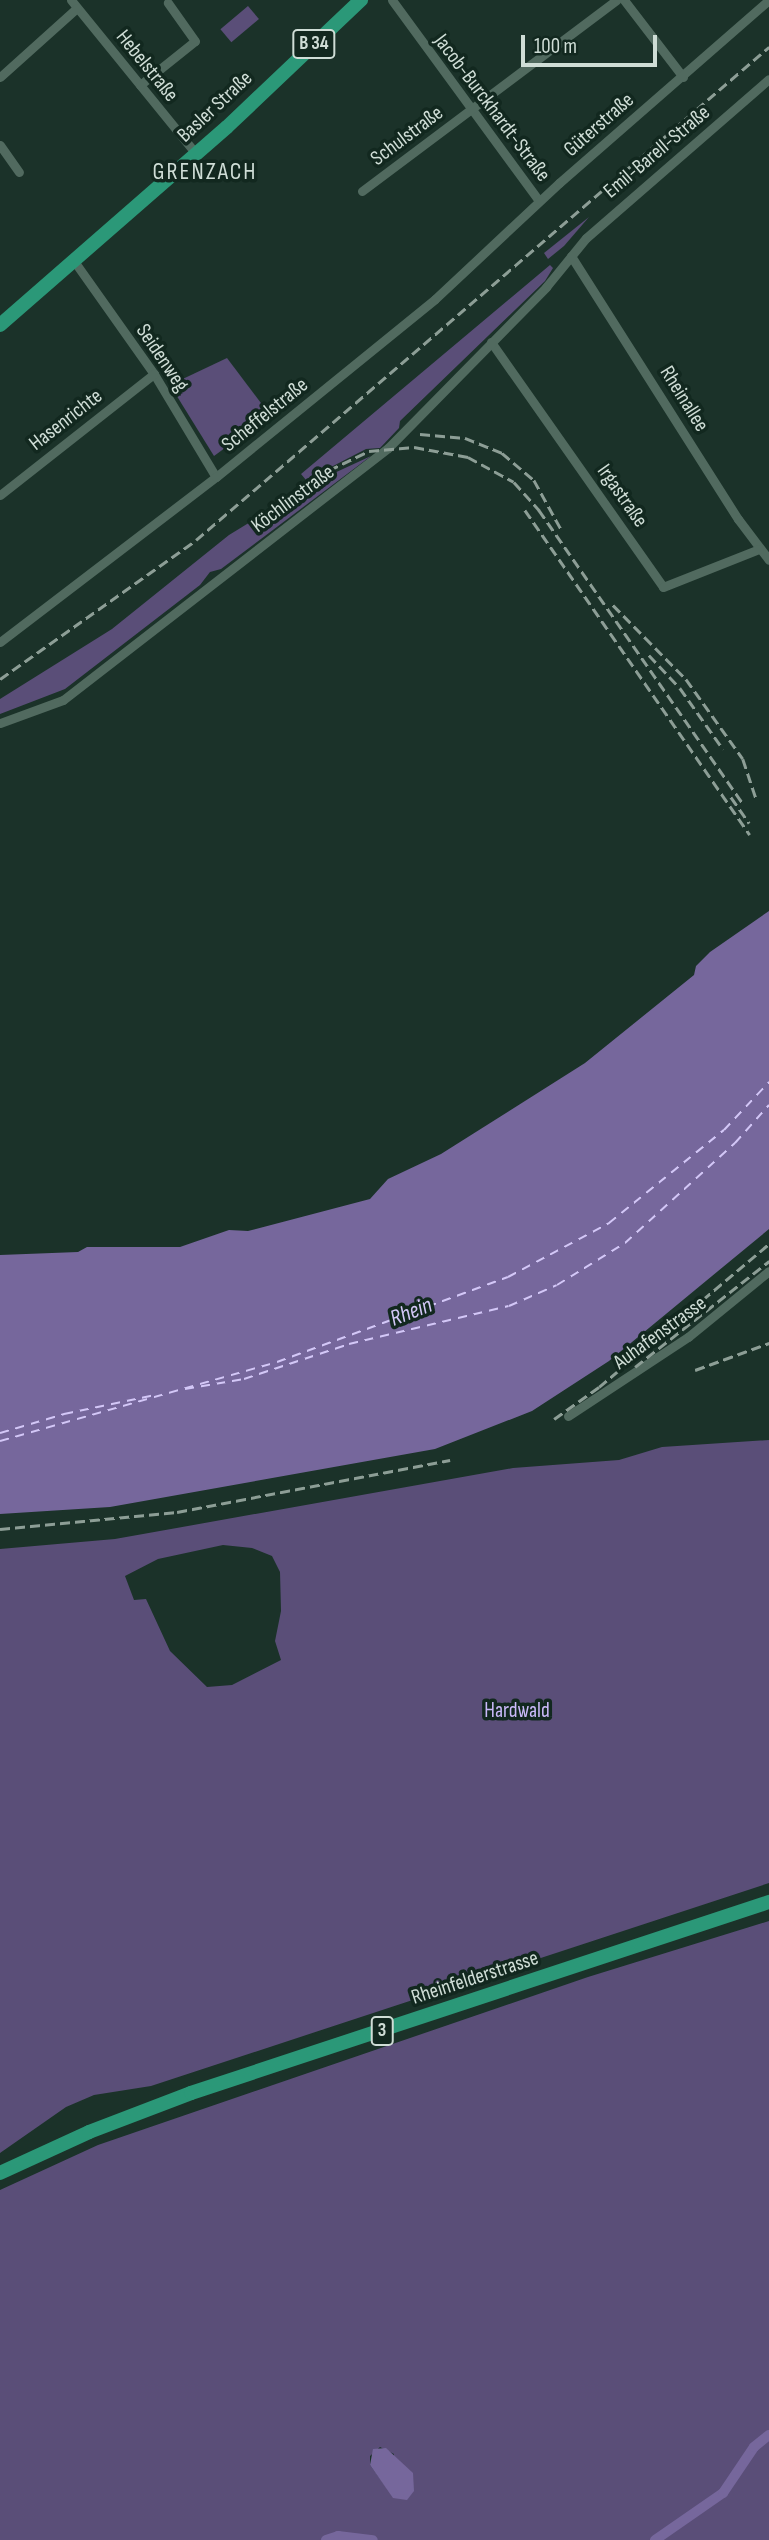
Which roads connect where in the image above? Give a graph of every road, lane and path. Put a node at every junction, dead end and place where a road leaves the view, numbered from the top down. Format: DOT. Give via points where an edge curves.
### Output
graph roads {
  1 [pos="361,0"];
  2 [pos="392,0"];
  3 [pos="617,0"];
  4 [pos="624,0"];
  5 [pos="769,0"];
  6 [pos="168,3"];
  7 [pos="74,4"];
  8 [pos="0,76"];
  9 [pos="683,77"];
  10 [pos="769,79"];
  11 [pos="140,85"];
  12 [pos="472,109"];
  13 [pos="0,145"];
  14 [pos="196,154"];
  15 [pos="19,172"];
  16 [pos="362,191"];
  17 [pos="539,201"];
  18 [pos="571,256"];
  19 [pos="74,261"];
  20 [pos="0,325"];
  21 [pos="491,342"];
  22 [pos="154,374"];
  23 [pos="216,477"];
  24 [pos="0,495"];
  25 [pos="759,549"];
  26 [pos="769,560"];
  27 [pos="0,642"];
  28 [pos="0,723"];
  29 [pos="769,1271"];
  30 [pos="568,1416"];
  31 [pos="769,1895"];
  32 [pos="769,1902"];
  33 [pos="0,2165"];
  34 [pos="0,2173"];
  1 -- 14 [label="main road, Basler Straße / B 34"];
  2 -- 12 [label="street, Jacob-Burckhardt-Straße"];
  3 -- 12 [label="street, Schulstraße"];
  4 -- 9 [label="street"];
  5 -- 9 [label="street, Güterstraße"];
  6 -- 11 [label="street" via="195,41"];
  7 -- 8 [label="street"];
  7 -- 11 [label="street, Hebelstraße"];
  9 -- 17 [label="street, Güterstraße"];
  10 -- 18 [label="street, Emil-Barell-Straße" via="610,215"];
  11 -- 14 [label="street, Hebelstraße"];
  12 -- 16 [label="street, Schulstraße"];
  12 -- 17 [label="street, Jacob-Burckhardt-Straße"];
  13 -- 15 [label="street"];
  14 -- 19 [label="main road, Basler Straße / B 34"];
  17 -- 23 [label="street, Scheffelstraße" via="449,286"];
  18 -- 21 [label="street, Köchlinstraße"];
  18 -- 25 [label="street, Rheinallee"];
  19 -- 20 [label="main road, Basler Straße / B 34"];
  19 -- 22 [label="street, Seidenweg"];
  21 -- 25 [label="street, Irgastraße" via="663,587"];
  21 -- 28 [label="street, Köchlinstraße" via="373,461 63,700"];
  22 -- 23 [label="street, Seidenweg"];
  22 -- 24 [label="street, Hasenrichte"];
  23 -- 27 [label="street, Scheffelstraße"];
  25 -- 26 [label="street, Rheinallee"];
  29 -- 30 [label="street, Auhafenstrasse" via="688,1337"];
  31 -- 33 [label="main road, Rheinfelderstrasse / 3" via="136,2106"];
  32 -- 34 [label="main road, Rheinfelderstrasse / 3" via="191,2093"];
}
